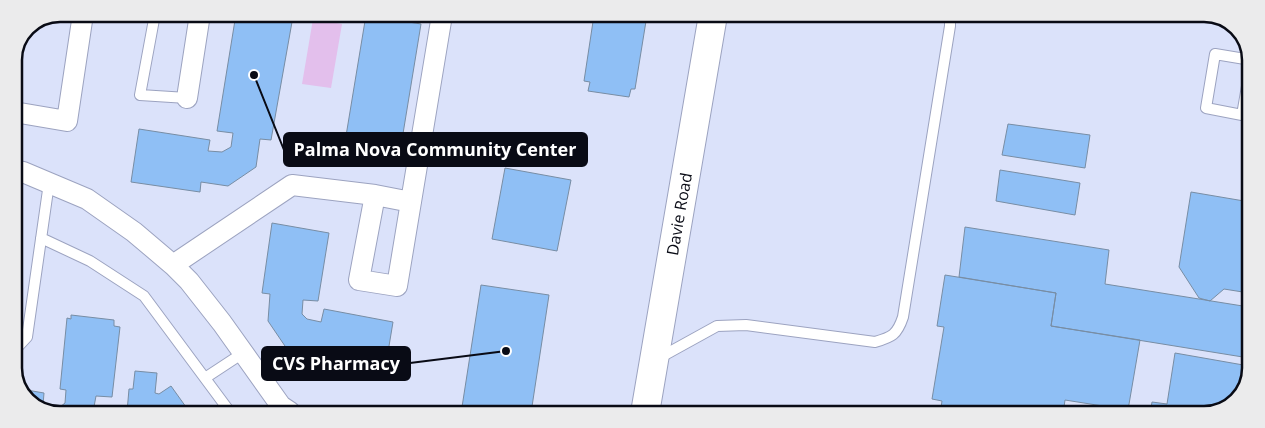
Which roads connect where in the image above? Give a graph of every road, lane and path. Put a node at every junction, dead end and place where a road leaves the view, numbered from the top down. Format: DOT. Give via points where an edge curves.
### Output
graph roads {
  1 [pos="82,22"];
  2 [pos="154,22"];
  3 [pos="199,22"];
  4 [pos="441,22"];
  5 [pos="712,22"];
  6 [pos="950,22"];
  7 [pos="1242,60"];
  8 [pos="187,98"];
  9 [pos="22,113"];
  10 [pos="1242,115"];
  11 [pos="22,172"];
  12 [pos="49,183"];
  13 [pos="375,195"];
  14 [pos="411,202"];
  15 [pos="41,238"];
  16 [pos="173,265"];
  17 [pos="23,341"];
  18 [pos="243,352"];
  19 [pos="654,361"];
  20 [pos="204,378"];
  21 [pos="225,406"];
  22 [pos="281,406"];
  23 [pos="645,406"];
  1 -- 9 [label="street" via="67,121"];
  2 -- 8 [label="lane" via="140,95"];
  3 -- 8 [label="street"];
  4 -- 14 [label="street"];
  5 -- 19 [label="main road, Davie Road"];
  6 -- 19 [label="lane" via="899,330 875,342 746,325 717,326"];
  7 -- 10 [label="lane" via="1215,54 1206,108"];
  11 -- 12 [label="street"];
  12 -- 15 [label="lane"];
  12 -- 16 [label="street" via="87,199"];
  13 -- 14 [label="street"];
  13 -- 14 [label="street" via="360,280 397,286"];
  13 -- 16 [label="street" via="292,185"];
  15 -- 17 [label="lane" via="27,337"];
  15 -- 20 [label="lane" via="90,261 144,296"];
  16 -- 18 [label="street"];
  18 -- 20 [label="lane"];
  18 -- 22 [label="street"];
  19 -- 23 [label="main road, Davie Road"];
  20 -- 21 [label="lane"];
}
